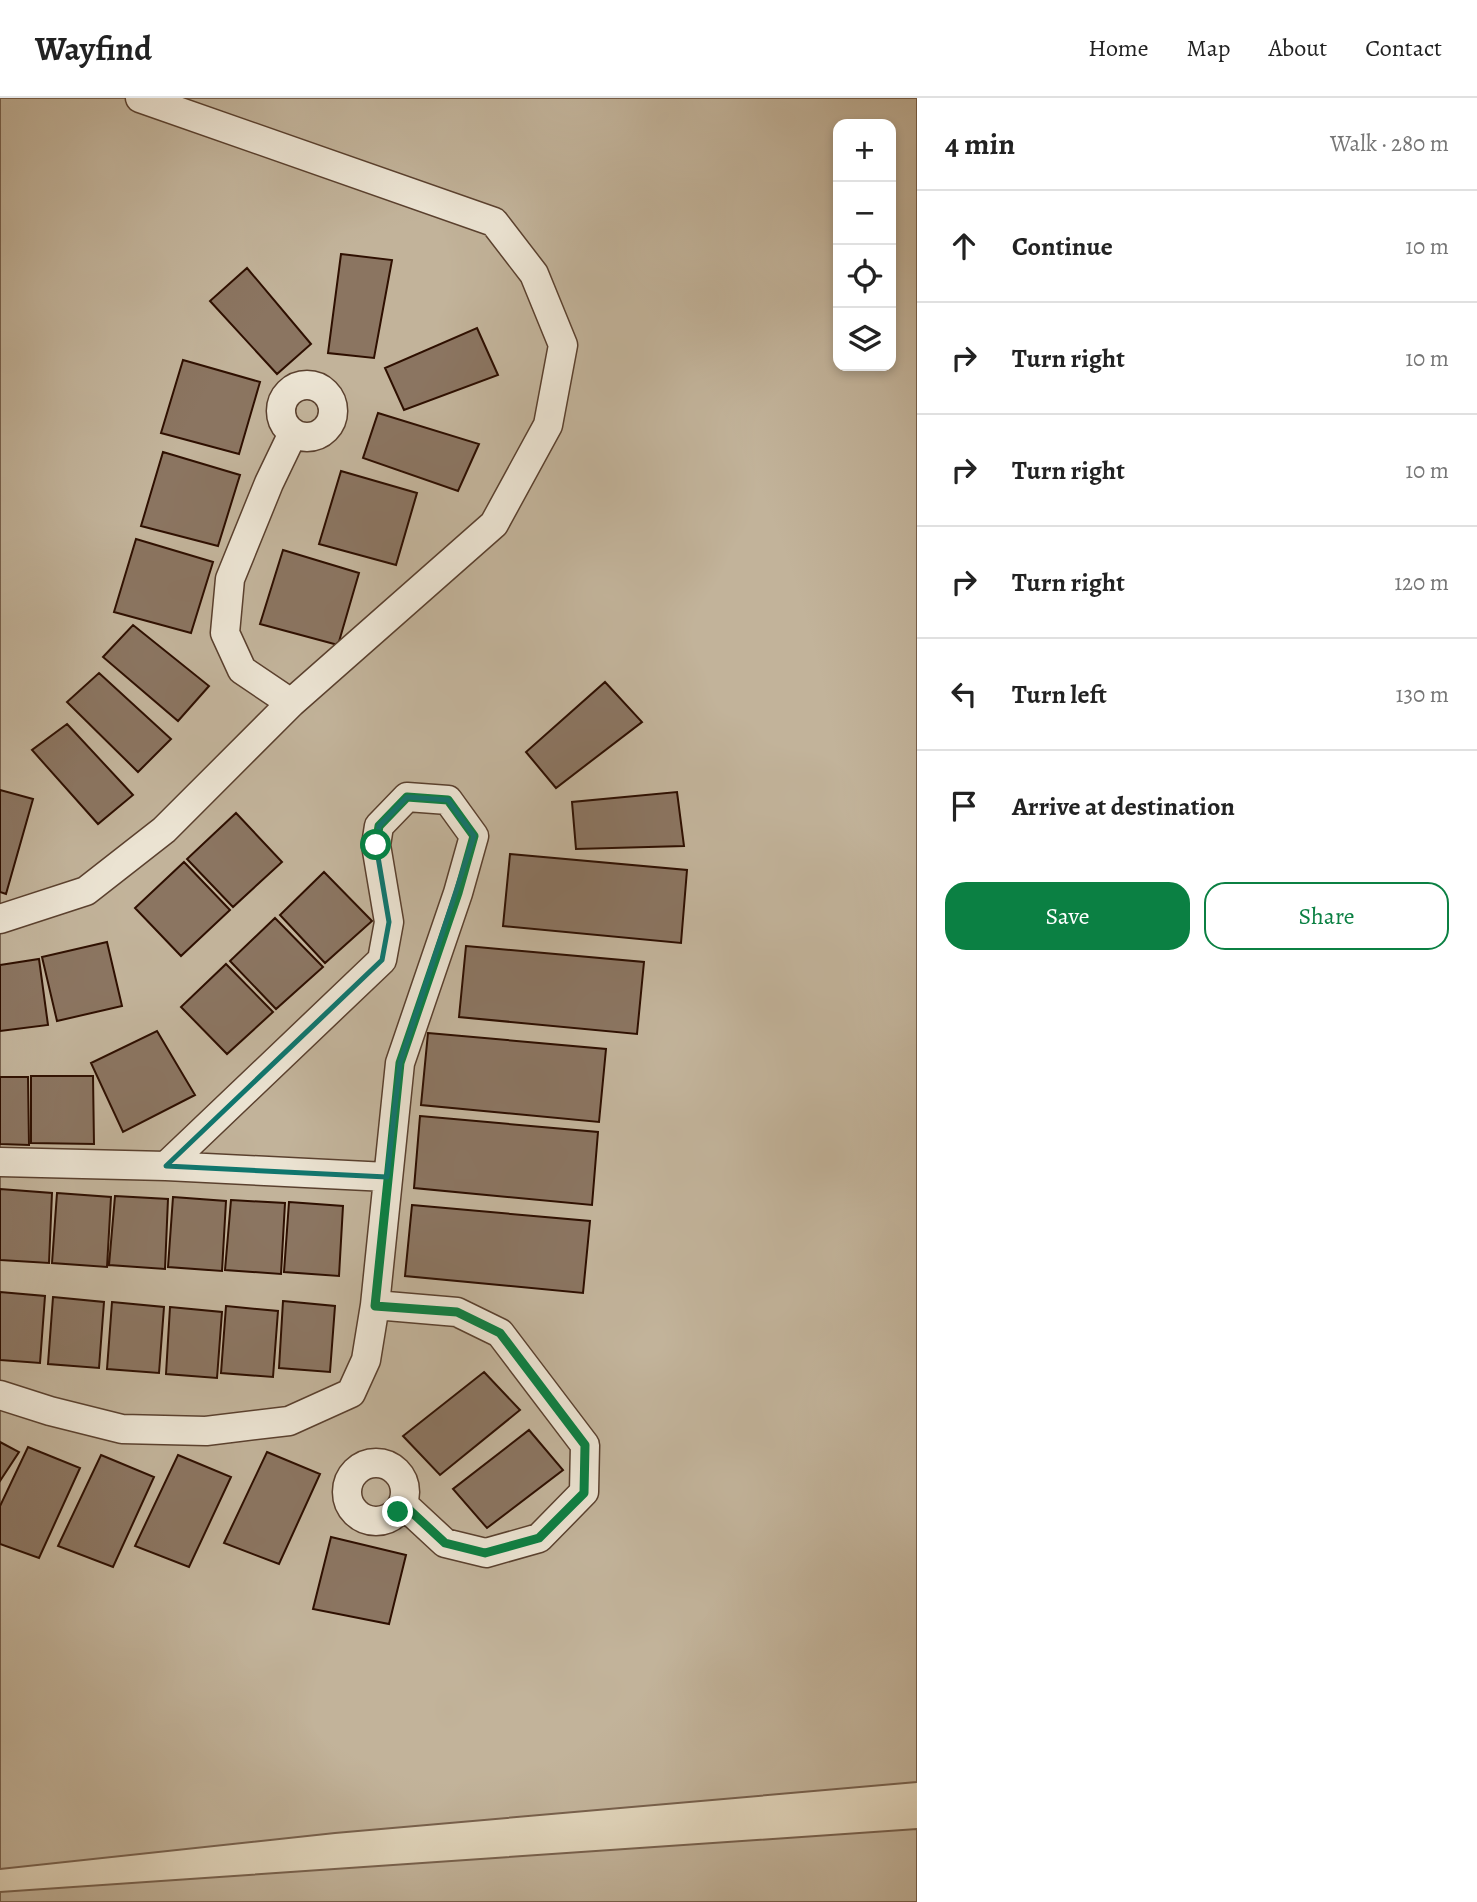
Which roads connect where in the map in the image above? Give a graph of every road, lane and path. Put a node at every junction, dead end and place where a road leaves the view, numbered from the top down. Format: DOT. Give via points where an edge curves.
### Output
graph roads {
  1 [pos="140,98"];
  2 [pos="293,433"];
  3 [pos="291,703"];
  4 [pos="0,919"];
  5 [pos="0,1162"];
  6 [pos="166,1166"];
  7 [pos="387,1177"];
  8 [pos="375,1306"];
  9 [pos="0,1395"];
  10 [pos="403,1504"];
  1 -- 3 [label="street" via="494,222 534,275 563,345 548,425 494,524"];
  2 -- 3 [label="street" via="230,579 225,633 242,670"];
  3 -- 4 [label="street" via="164,830 86,891"];
  5 -- 6 [label="street"];
  6 -- 7 [label="street"];
  6 -- 7 [label="street" via="382,960 389,922 376,845 379,826 407,797 448,800 474,836 400,1063"];
  7 -- 8 [label="street"];
  8 -- 9 [label="street" via="366,1360 351,1393 289,1421 206,1431 122,1429"];
  8 -- 10 [label="street" via="457,1312 500,1333 585,1445 584,1493 539,1538 485,1553 445,1543"];
}
